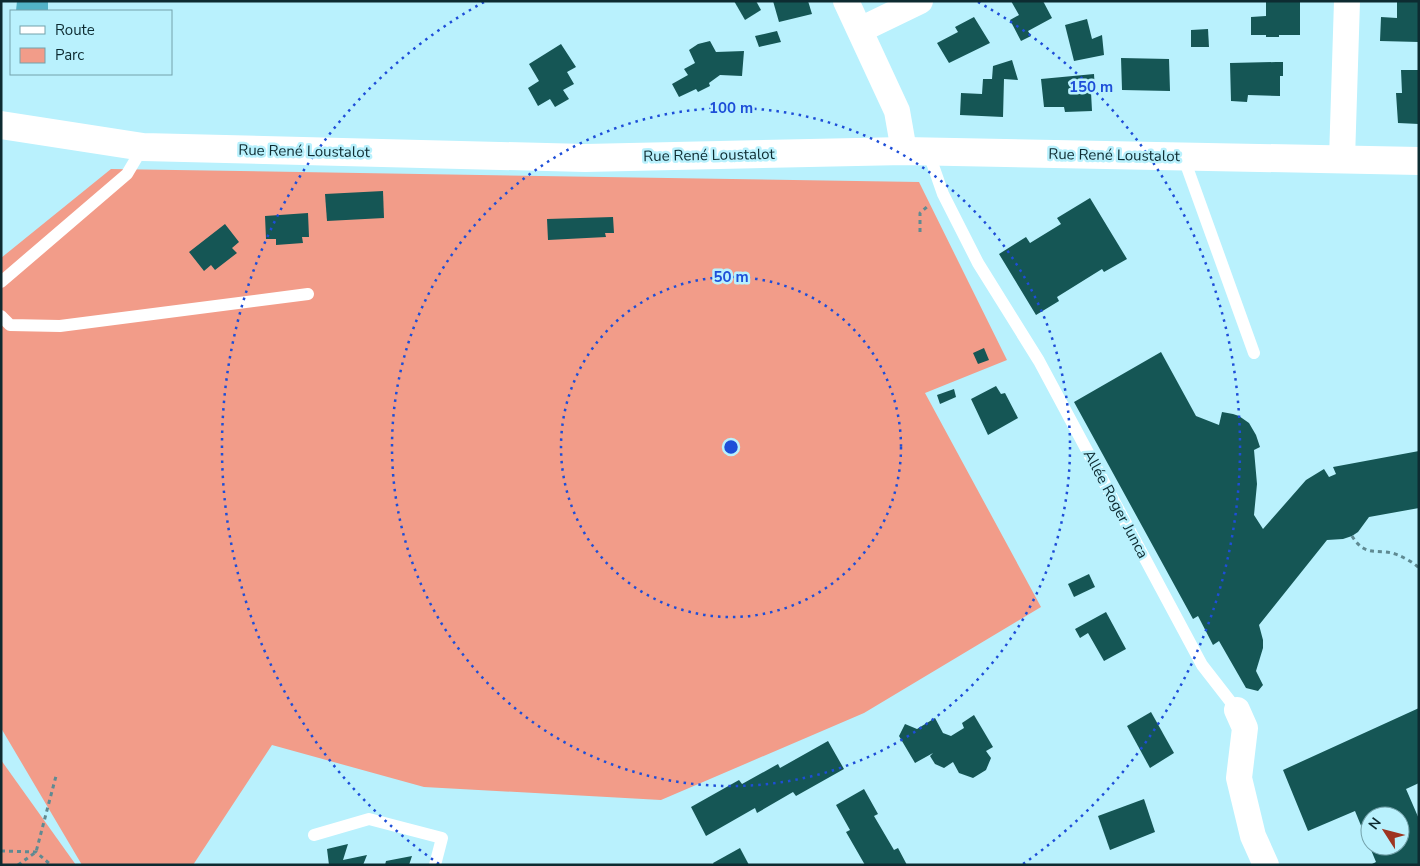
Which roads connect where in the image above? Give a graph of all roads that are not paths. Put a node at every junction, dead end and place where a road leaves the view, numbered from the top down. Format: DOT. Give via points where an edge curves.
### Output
graph roads {
  1 [pos="846,1"];
  2 [pos="920,1"];
  3 [pos="1346,1"];
  4 [pos="860,30"];
  5 [pos="1,124"];
  6 [pos="142,147"];
  7 [pos="916,151"];
  8 [pos="1183,156"];
  9 [pos="1342,159"];
  10 [pos="1419,161"];
  11 [pos="1,282"];
  12 [pos="308,294"];
  13 [pos="1,316"];
  14 [pos="1254,353"];
  15 [pos="1237,710"];
  16 [pos="314,835"];
  17 [pos="435,865"];
  18 [pos="1266,865"];
  1 -- 4 [label="street"];
  2 -- 4 [label="street"];
  3 -- 9 [label="street"];
  4 -- 7 [label="street"];
  5 -- 6 [label="street, Rue René Loustalot"];
  6 -- 7 [label="street, Rue René Loustalot" via="585,158"];
  6 -- 11 [label="lane" via="127,174"];
  7 -- 8 [label="street, Rue René Loustalot"];
  7 -- 15 [label="lane, Allée Roger Junca" via="943,194 978,263 1039,361 1202,665"];
  8 -- 9 [label="street, Rue René Loustalot"];
  8 -- 14 [label="lane"];
  9 -- 10 [label="street, Rue René Loustalot"];
  12 -- 13 [label="lane" via="60,326 10,326"];
  15 -- 18 [label="street, Allée Roger Junca" via="1244,728 1238,778 1253,836"];
  16 -- 17 [label="lane" via="369,819 442,838"];
}
